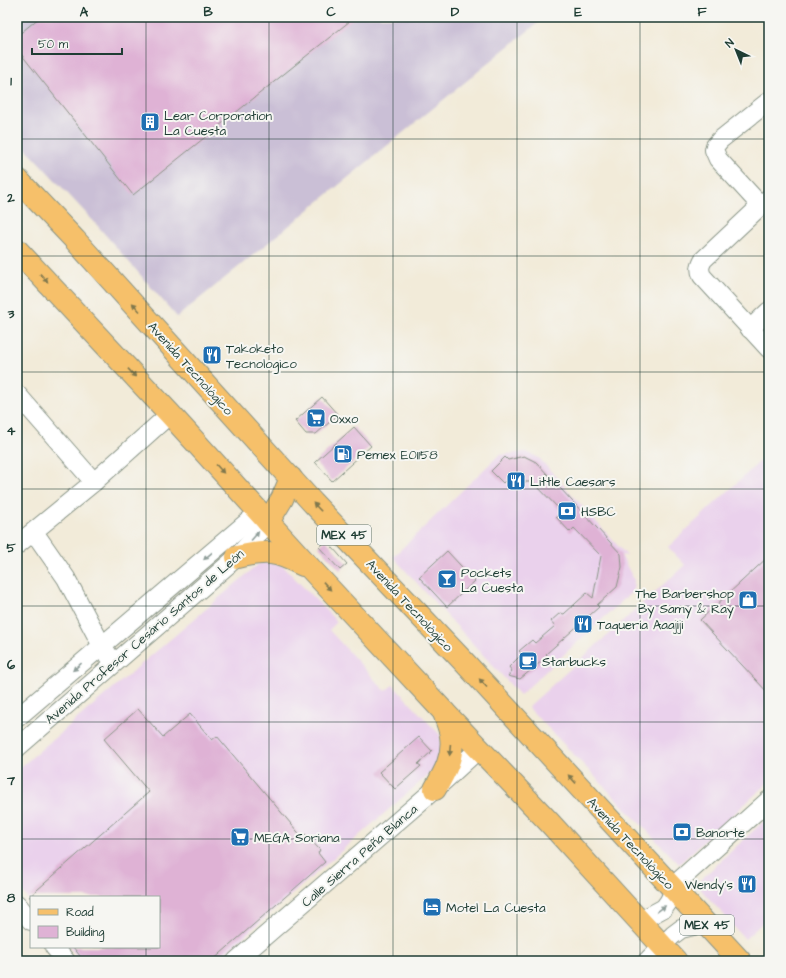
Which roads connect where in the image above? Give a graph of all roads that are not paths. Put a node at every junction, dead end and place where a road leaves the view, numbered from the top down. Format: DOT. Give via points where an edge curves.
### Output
graph roads {
  1 [pos="769,101"];
  2 [pos="17,178"];
  3 [pos="765,202"];
  4 [pos="20,260"];
  5 [pos="769,311"];
  6 [pos="750,329"];
  7 [pos="769,349"];
  8 [pos="17,394"];
  9 [pos="170,414"];
  10 [pos="291,478"];
  11 [pos="94,482"];
  12 [pos="264,517"];
  13 [pos="34,532"];
  14 [pos="17,545"];
  15 [pos="237,557"];
  16 [pos="311,569"];
  17 [pos="102,646"];
  18 [pos="115,663"];
  19 [pos="444,712"];
  20 [pos="17,718"];
  21 [pos="17,748"];
  22 [pos="480,748"];
  23 [pos="435,789"];
  24 [pos="769,800"];
  25 [pos="674,890"];
  26 [pos="17,904"];
  27 [pos="30,920"];
  28 [pos="640,921"];
  29 [pos="705,923"];
  30 [pos="55,948"];
  31 [pos="669,954"];
  32 [pos="66,961"];
  33 [pos="236,961"];
  34 [pos="647,961"];
  35 [pos="740,961"];
  1 -- 3 [label="street" via="720,140 714,150 718,159"];
  10 -- 2 [label="main road, Avenida Tecnológico / MEX 45, one-way"];
  3 -- 6 [label="street" via="703,260 700,266 702,276"];
  4 -- 9 [label="main road, one-way"];
  5 -- 6 [label="street"];
  6 -- 7 [label="street"];
  8 -- 11 [label="street"];
  9 -- 11 [label="street"];
  9 -- 12 [label="main road, one-way"];
  10 -- 12 [label="main road" via="282,499"];
  25 -- 10 [label="main road, Avenida Tecnológico / MEX 45, one-way"];
  11 -- 13 [label="street"];
  15 -- 12 [label="street, Avenida Profesor Cesário Santos de León, one-way"];
  12 -- 16 [label="main road"];
  12 -- 17 [label="street, Avenida Profesor Cesário Santos de León, one-way"];
  13 -- 14 [label="street"];
  13 -- 17 [label="street" via="66,578"];
  15 -- 16 [label="main road" via="257,552 274,553 284,555"];
  15 -- 18 [label="street, Avenida Profesor Cesário Santos de León"];
  16 -- 19 [label="main road, one-way"];
  17 -- 18 [label="street"];
  17 -- 20 [label="street, Avenida Profesor Cesário Santos de León, one-way"];
  18 -- 21 [label="street, Avenida Profesor Cesário Santos de León"];
  19 -- 22 [label="main road"];
  19 -- 23 [label="main road, one-way" via="451,735 451,749 446,771"];
  22 -- 23 [label="street, Calle Sierra Peña Blanca"];
  22 -- 28 [label="main road"];
  23 -- 33 [label="street, Calle Sierra Peña Blanca"];
  24 -- 25 [label="street" via="682,879"];
  28 -- 25 [label="street, one-way" via="664,908"];
  25 -- 29 [label="main road, Avenida Tecnológico / MEX 45"];
  26 -- 27 [label="street"];
  28 -- 31 [label="main road"];
  29 -- 31 [label="street" via="681,929 673,935"];
  29 -- 35 [label="main road, Avenida Tecnológico / MEX 45"];
  30 -- 32 [label="street"];
  31 -- 34 [label="street"];
}
